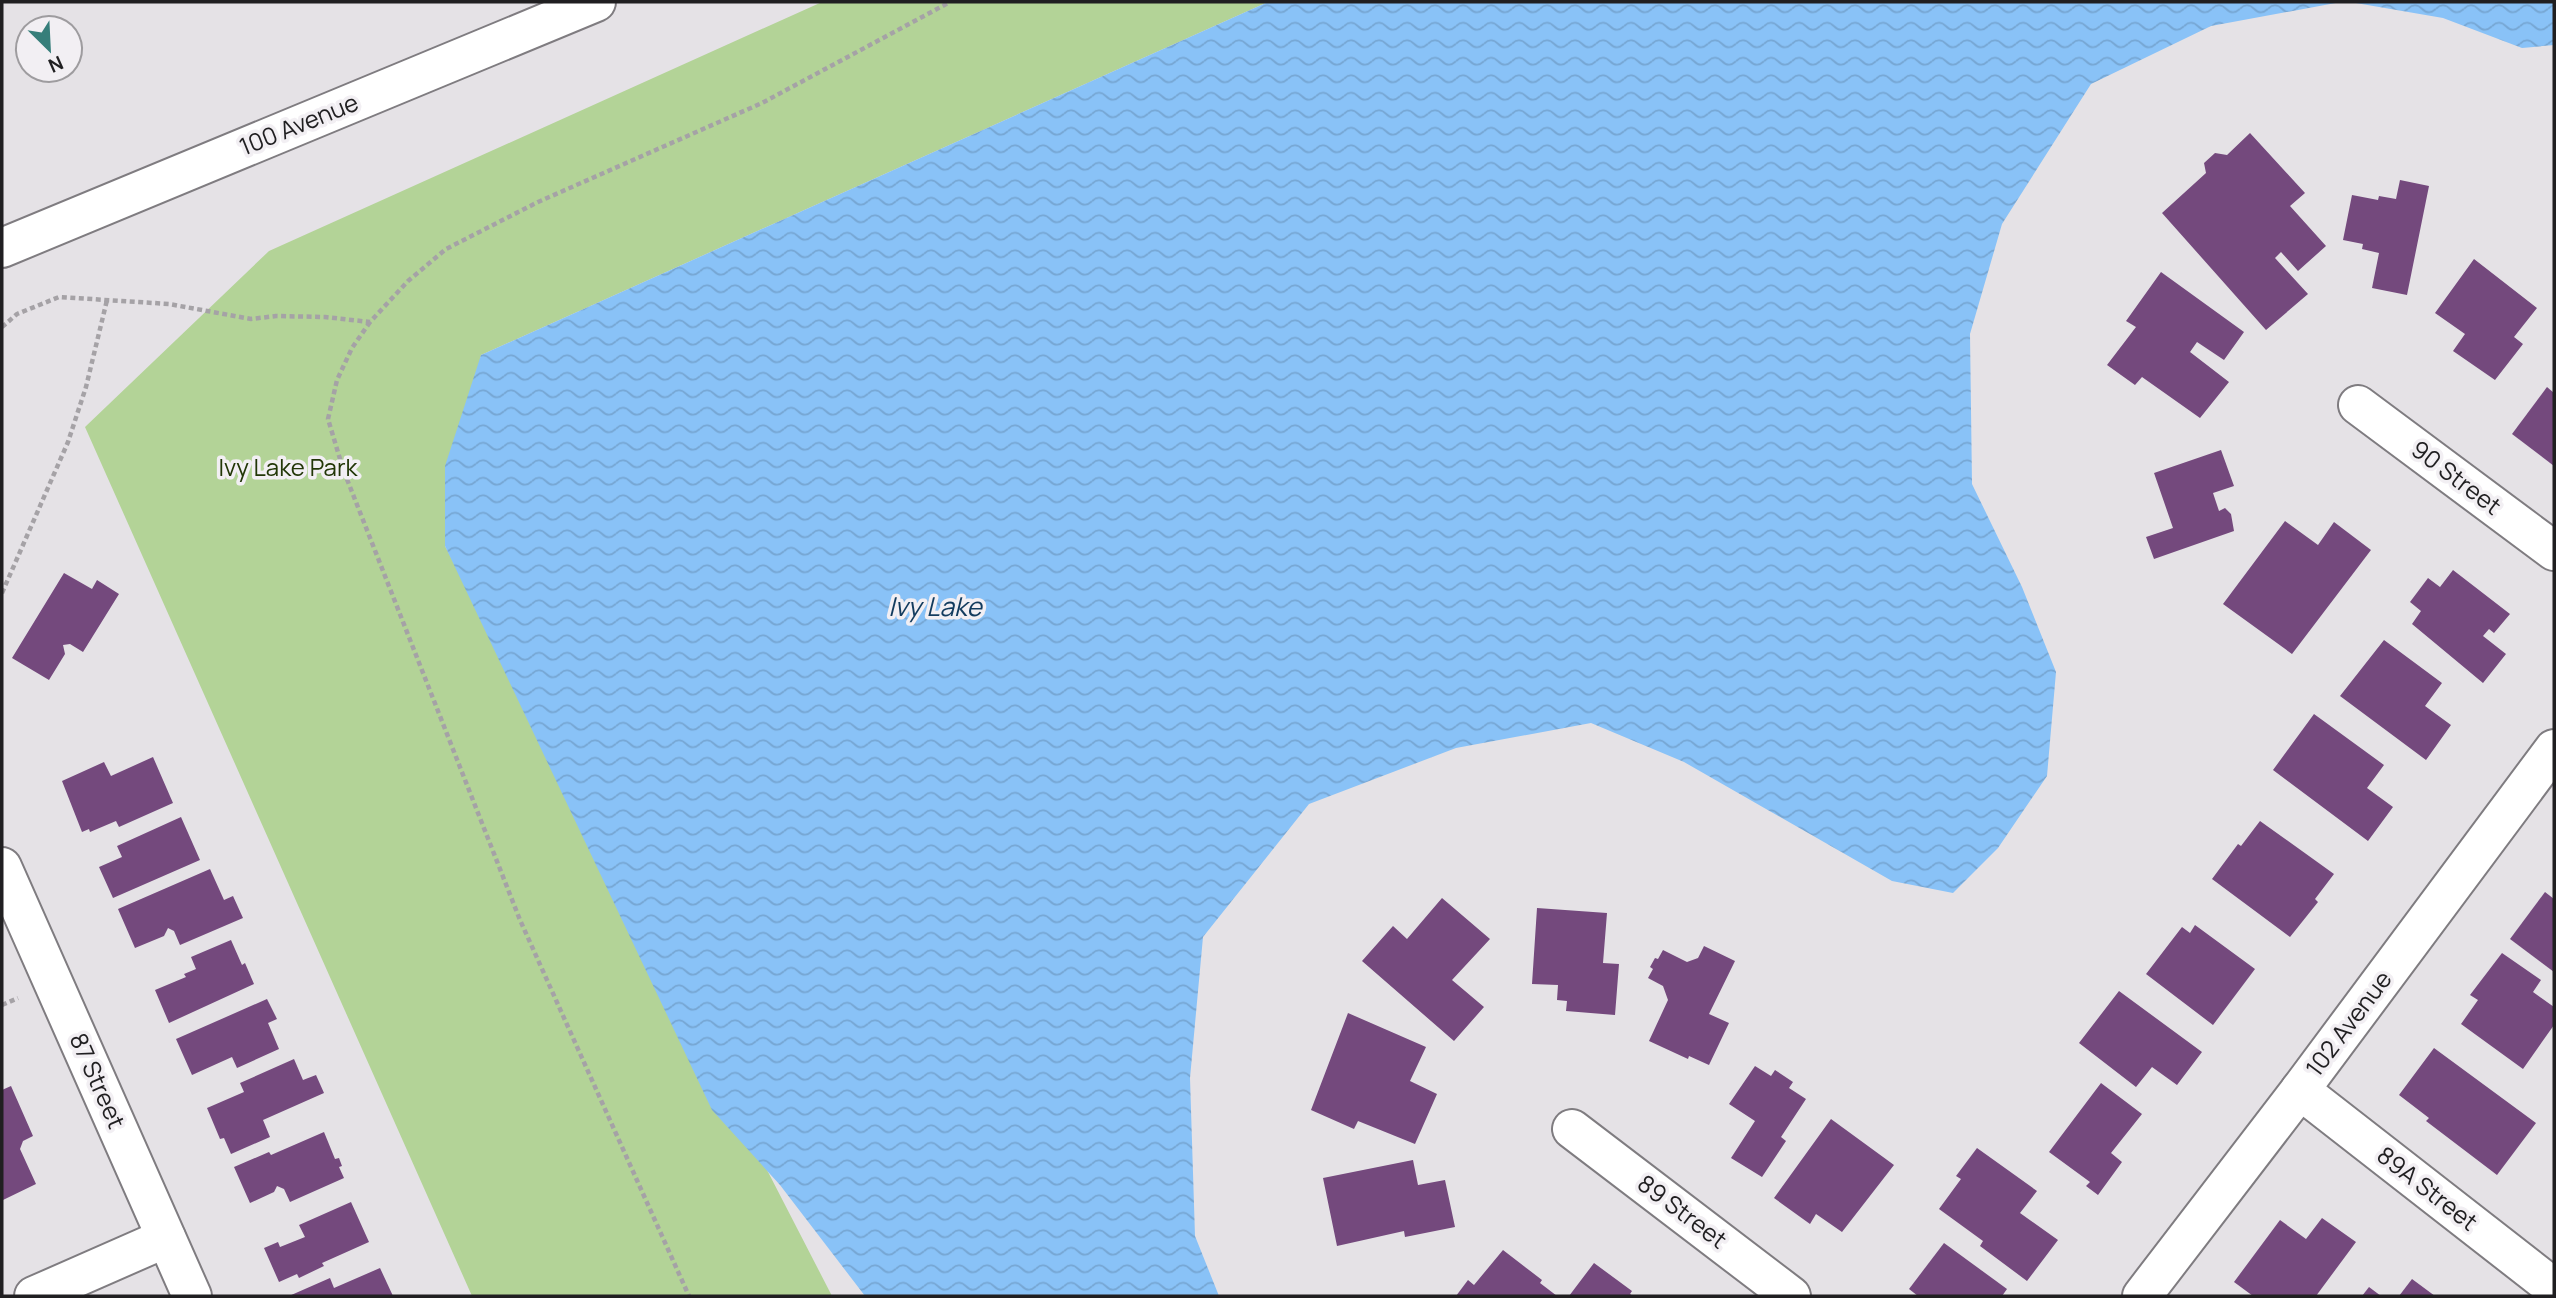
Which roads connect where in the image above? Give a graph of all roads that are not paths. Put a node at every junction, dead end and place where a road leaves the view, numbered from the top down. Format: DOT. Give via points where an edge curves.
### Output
graph roads {
  1 [pos="596,2"];
  2 [pos="2,248"];
  3 [pos="2358,405"];
  4 [pos="2554,551"];
  5 [pos="2554,749"];
  6 [pos="2,867"];
  7 [pos="2300,1090"];
  8 [pos="1572,1129"];
  9 [pos="166,1238"];
  10 [pos="2554,1288"];
  11 [pos="34,1296"];
  12 [pos="192,1296"];
  13 [pos="1791,1296"];
  14 [pos="2142,1296"];
  1 -- 2 [label="street, 100 Avenue"];
  3 -- 4 [label="street, 90 Street"];
  5 -- 7 [label="street, 102 Avenue"];
  6 -- 9 [label="street, 87 Street"];
  7 -- 10 [label="street, 89A Street"];
  7 -- 14 [label="street, 102 Avenue"];
  8 -- 13 [label="street, 89 Street"];
  9 -- 11 [label="street"];
  9 -- 12 [label="street, 87 Street"];
}
